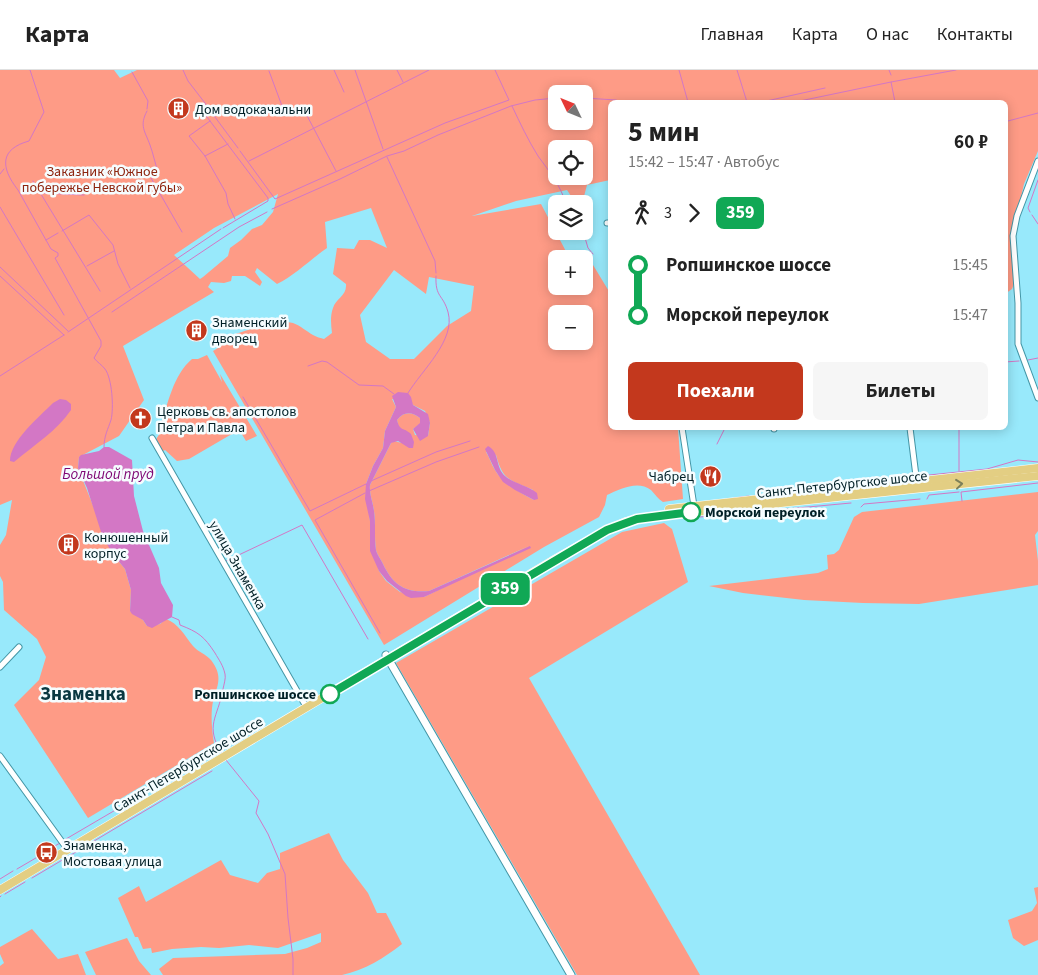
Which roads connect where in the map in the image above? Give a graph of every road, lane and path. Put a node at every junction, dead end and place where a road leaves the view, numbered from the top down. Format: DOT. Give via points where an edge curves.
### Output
graph roads {
  1 [pos="1038,161"];
  2 [pos="1038,398"];
  3 [pos="682,430"];
  4 [pos="910,430"];
  5 [pos="152,438"];
  6 [pos="1038,468"];
  7 [pos="1038,476"];
  8 [pos="917,485"];
  9 [pos="694,506"];
  10 [pos="19,648"];
  11 [pos="388,657"];
  12 [pos="0,667"];
  13 [pos="304,703"];
  14 [pos="231,750"];
  15 [pos="0,756"];
  16 [pos="215,759"];
  17 [pos="65,846"];
  18 [pos="0,884"];
  19 [pos="0,890"];
  20 [pos="571,975"];
  1 -- 2 [label="street" via="1017,216 1014,236 1018,344"];
  3 -- 9 [label="street"];
  4 -- 8 [label="street"];
  5 -- 13 [label="street, улица Знаменка"];
  6 -- 8 [label="main road, Санкт-Петербургское шоссе"];
  8 -- 7 [label="main road, Санкт-Петербургское шоссе, one-way"];
  8 -- 9 [label="main road, Санкт-Петербургское шоссе"];
  8 -- 11 [label="main road, Санкт-Петербургское шоссе" via="625,522 586,541"];
  9 -- 11 [label="main road, Санкт-Петербургское шоссе" via="641,513 605,526"];
  10 -- 12 [label="street"];
  11 -- 13 [label="main road, Санкт-Петербургское шоссе"];
  11 -- 14 [label="main road, Санкт-Петербургское шоссе"];
  11 -- 20 [label="main road"];
  13 -- 14 [label="main road, Санкт-Петербургское шоссе"];
  14 -- 16 [label="main road, Санкт-Петербургское шоссе"];
  15 -- 17 [label="street"];
  16 -- 17 [label="main road, Санкт-Петербургское шоссе"];
  16 -- 19 [label="main road, Санкт-Петербургское шоссе"];
  17 -- 18 [label="main road, Санкт-Петербургское шоссе"];
}
